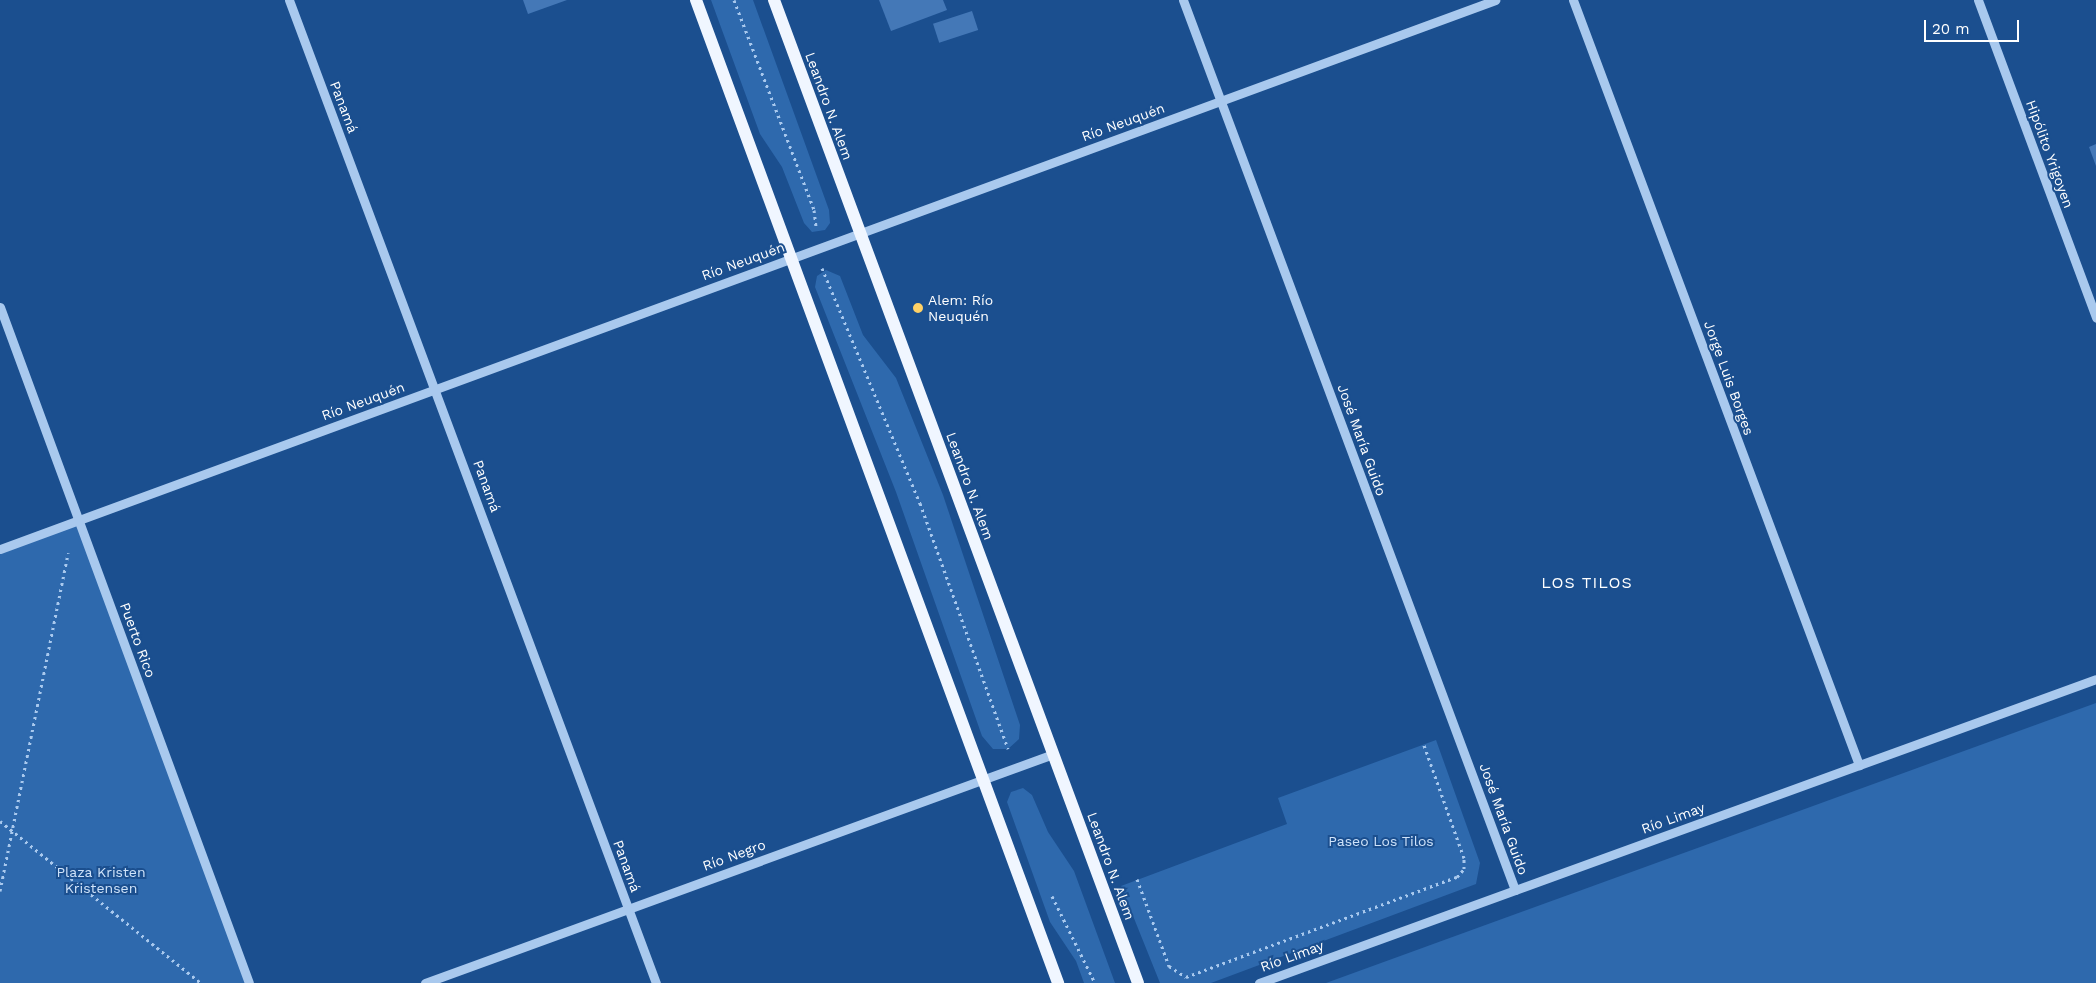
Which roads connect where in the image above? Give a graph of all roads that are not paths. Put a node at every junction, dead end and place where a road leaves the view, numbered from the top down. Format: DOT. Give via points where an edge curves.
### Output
graph roads {
  1 [pos="289,0"];
  2 [pos="696,0"];
  3 [pos="774,0"];
  4 [pos="1183,0"];
  5 [pos="1495,0"];
  6 [pos="1573,0"];
  7 [pos="1978,0"];
  8 [pos="1220,101"];
  9 [pos="860,233"];
  10 [pos="792,258"];
  11 [pos="0,307"];
  12 [pos="2096,318"];
  13 [pos="436,389"];
  14 [pos="79,520"];
  15 [pos="0,549"];
  16 [pos="2096,679"];
  17 [pos="1053,754"];
  18 [pos="1859,765"];
  19 [pos="983,780"];
  20 [pos="1515,890"];
  21 [pos="628,909"];
  22 [pos="248,983"];
  23 [pos="425,983"];
  24 [pos="656,983"];
  25 [pos="1058,983"];
  26 [pos="1138,983"];
  27 [pos="1259,983"];
  1 -- 13 [label="street, Panamá"];
  2 -- 10 [label="main road"];
  3 -- 9 [label="main road, Leandro N. Alem"];
  4 -- 8 [label="street, José María Guido"];
  5 -- 8 [label="street, Río Neuquén"];
  6 -- 18 [label="street, Jorge Luis Borges"];
  7 -- 12 [label="street, Hipólito Yrigoyen"];
  8 -- 9 [label="street, Río Neuquén"];
  8 -- 20 [label="street, José María Guido"];
  9 -- 10 [label="street, Río Neuquén"];
  9 -- 17 [label="main road, Leandro N. Alem"];
  10 -- 13 [label="street, Río Neuquén"];
  10 -- 19 [label="main road"];
  11 -- 14 [label="street, Puerto Rico"];
  13 -- 14 [label="street, Río Neuquén"];
  13 -- 21 [label="street, Panamá"];
  14 -- 15 [label="street, Río Neuquén"];
  14 -- 22 [label="street, Puerto Rico"];
  16 -- 18 [label="street, Río Limay"];
  17 -- 19 [label="street, Río Negro"];
  17 -- 26 [label="main road, Leandro N. Alem"];
  18 -- 20 [label="street, Río Limay"];
  19 -- 21 [label="street, Río Negro"];
  19 -- 25 [label="main road"];
  20 -- 27 [label="street, Río Limay"];
  21 -- 23 [label="street, Río Negro"];
  21 -- 24 [label="street, Panamá"];
}
